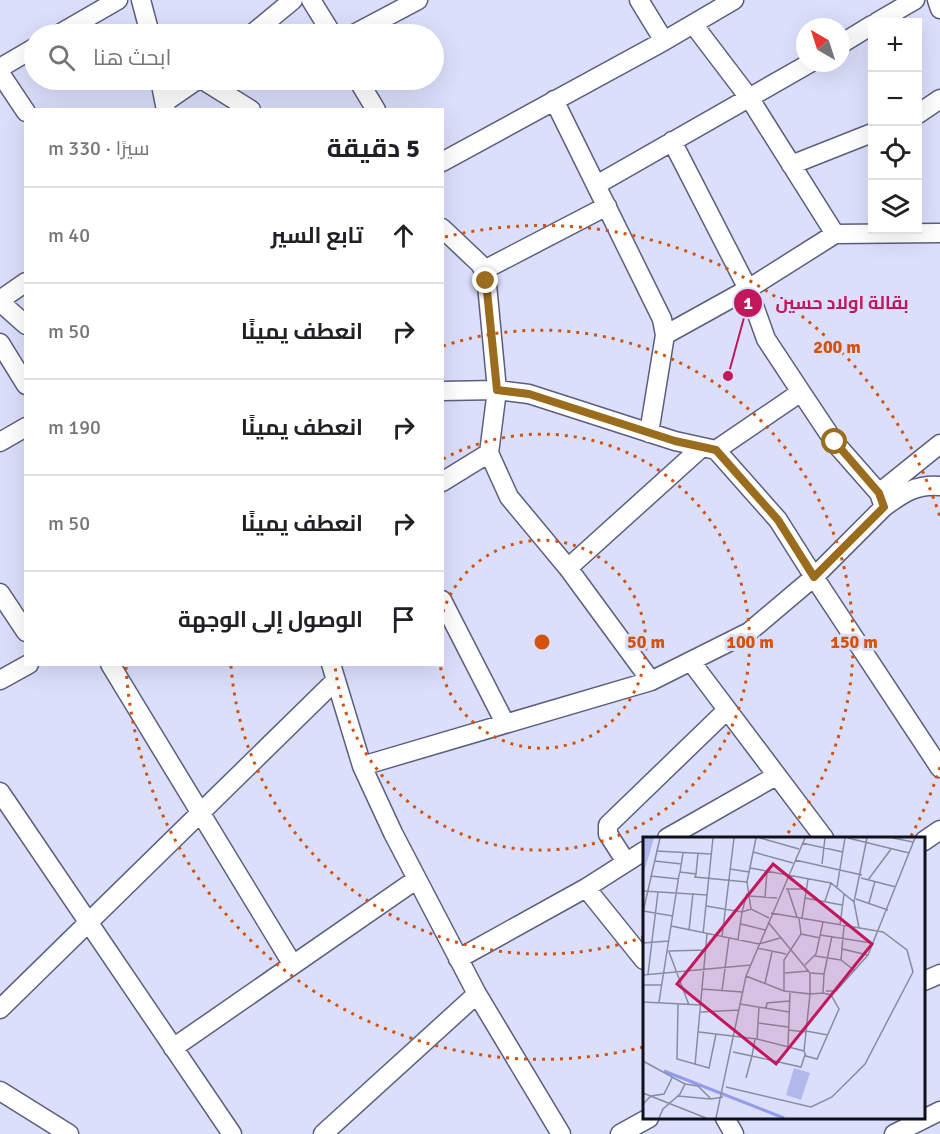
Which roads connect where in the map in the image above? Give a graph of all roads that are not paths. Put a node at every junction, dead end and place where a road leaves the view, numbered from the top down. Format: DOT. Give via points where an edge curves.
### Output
graph roads {
  1 [pos="118,0"];
  2 [pos="141,0"];
  3 [pos="293,0"];
  4 [pos="311,0"];
  5 [pos="418,0"];
  6 [pos="639,0"];
  7 [pos="734,0"];
  8 [pos="915,0"];
  9 [pos="937,0"];
  10 [pos="940,9"];
  11 [pos="885,18"];
  12 [pos="76,24"];
  13 [pos="147,24"];
  14 [pos="264,24"];
  15 [pos="326,24"];
  16 [pos="373,24"];
  17 [pos="693,24"];
  18 [pos="868,29"];
  19 [pos="850,39"];
  20 [pos="664,41"];
  21 [pos="24,54"];
  22 [pos="0,70"];
  23 [pos="796,71"];
  24 [pos="162,90"];
  25 [pos="185,90"];
  26 [pos="219,90"];
  27 [pos="364,90"];
  28 [pos="750,99"];
  29 [pos="940,99"];
  30 [pos="554,100"];
  31 [pos="165,106"];
  32 [pos="248,108"];
  33 [pos="375,108"];
  34 [pos="24,109"];
  35 [pos="922,111"];
  36 [pos="868,135"];
  37 [pos="672,141"];
  38 [pos="444,161"];
  39 [pos="791,165"];
  40 [pos="598,184"];
  41 [pos="607,206"];
  42 [pos="444,230"];
  43 [pos="940,233"];
  44 [pos="835,234"];
  45 [pos="484,270"];
  46 [pos="24,283"];
  47 [pos="748,289"];
  48 [pos="0,301"];
  49 [pos="24,323"];
  50 [pos="665,335"];
  51 [pos="0,343"];
  52 [pos="24,382"];
  53 [pos="497,390"];
  54 [pos="444,391"];
  55 [pos="801,392"];
  56 [pos="24,428"];
  57 [pos="649,433"];
  58 [pos="0,442"];
  59 [pos="940,444"];
  60 [pos="709,449"];
  61 [pos="489,453"];
  62 [pos="444,481"];
  63 [pos="940,486"];
  64 [pos="881,500"];
  65 [pos="568,568"];
  66 [pos="814,577"];
  67 [pos="0,593"];
  68 [pos="444,604"];
  69 [pos="24,629"];
  70 [pos="692,663"];
  71 [pos="25,666"];
  72 [pos="111,666"];
  73 [pos="334,672"];
  74 [pos="0,680"];
  75 [pos="651,681"];
  76 [pos="727,710"];
  77 [pos="505,723"];
  78 [pos="362,766"];
  79 [pos="940,768"];
  80 [pos="776,776"];
  81 [pos="3,805"];
  82 [pos="201,813"];
  83 [pos="940,830"];
  84 [pos="669,837"];
  85 [pos="823,837"];
  86 [pos="925,840"];
  87 [pos="643,852"];
  88 [pos="626,862"];
  89 [pos="417,879"];
  90 [pos="586,888"];
  91 [pos="87,923"];
  92 [pos="643,958"];
  93 [pos="458,959"];
  94 [pos="293,965"];
  95 [pos="477,994"];
  96 [pos="0,1008"];
  97 [pos="173,1048"];
  98 [pos="0,1091"];
  99 [pos="940,1111"];
  100 [pos="925,1118"];
  101 [pos="647,1119"];
  102 [pos="726,1119"];
  103 [pos="924,1119"];
  104 [pos="69,1134"];
  105 [pos="232,1134"];
  106 [pos="322,1134"];
  107 [pos="561,1134"];
  108 [pos="620,1134"];
  109 [pos="734,1134"];
  110 [pos="894,1134"];
  1 -- 12 [label="street"];
  2 -- 13 [label="street"];
  3 -- 14 [label="street"];
  4 -- 15 [label="street"];
  5 -- 16 [label="street"];
  6 -- 20 [label="street"];
  7 -- 17 [label="street"];
  8 -- 11 [label="street"];
  9 -- 10 [label="street"];
  17 -- 20 [label="street"];
  17 -- 28 [label="street"];
  18 -- 19 [label="street"];
  20 -- 30 [label="street"];
  21 -- 22 [label="street"];
  22 -- 34 [label="street"];
  23 -- 28 [label="street"];
  24 -- 31 [label="street"];
  25 -- 31 [label="street"];
  26 -- 32 [label="street"];
  27 -- 33 [label="street"];
  28 -- 37 [label="street"];
  28 -- 39 [label="street"];
  29 -- 35 [label="street"];
  30 -- 38 [label="street"];
  30 -- 40 [label="street"];
  36 -- 39 [label="street"];
  37 -- 40 [label="street"];
  37 -- 47 [label="street"];
  39 -- 44 [label="street"];
  40 -- 41 [label="street"];
  41 -- 45 [label="street"];
  41 -- 50 [label="street" via="662,319"];
  42 -- 45 [label="street"];
  43 -- 44 [label="street"];
  44 -- 47 [label="street"];
  45 -- 53 [label="street"];
  46 -- 48 [label="street"];
  47 -- 50 [label="street"];
  47 -- 55 [label="street" via="766,339"];
  48 -- 49 [label="street"];
  50 -- 57 [label="street"];
  51 -- 52 [label="street"];
  53 -- 54 [label="street"];
  53 -- 57 [label="street" via="529,394"];
  53 -- 61 [label="street"];
  55 -- 60 [label="street"];
  55 -- 64 [label="street"];
  56 -- 58 [label="street"];
  57 -- 60 [label="street"];
  59 -- 64 [label="street"];
  60 -- 65 [label="street"];
  60 -- 66 [label="street" via="778,520"];
  61 -- 62 [label="street"];
  61 -- 65 [label="street" via="509,497"];
  63 -- 64 [label="street" via="925,484"];
  64 -- 66 [label="street"];
  65 -- 75 [label="street"];
  66 -- 70 [label="street" via="749,632"];
  66 -- 79 [label="street"];
  67 -- 69 [label="street"];
  68 -- 77 [label="street"];
  70 -- 75 [label="street"];
  70 -- 76 [label="street"];
  71 -- 74 [label="street"];
  72 -- 82 [label="street"];
  73 -- 78 [label="street"];
  73 -- 82 [label="street"];
  75 -- 77 [label="street"];
  76 -- 80 [label="street"];
  76 -- 88 [label="street" via="608,825 609,834"];
  77 -- 78 [label="street"];
  78 -- 89 [label="street"];
  80 -- 84 [label="street"];
  80 -- 85 [label="street"];
  81 -- 91 [label="street"];
  82 -- 91 [label="street"];
  82 -- 94 [label="street"];
  83 -- 86 [label="street"];
  87 -- 88 [label="street"];
  88 -- 90 [label="street"];
  89 -- 93 [label="street"];
  89 -- 94 [label="street"];
  90 -- 92 [label="street"];
  90 -- 93 [label="street"];
  91 -- 96 [label="street"];
  91 -- 97 [label="street"];
  93 -- 95 [label="street"];
  94 -- 97 [label="street"];
  95 -- 106 [label="street"];
  95 -- 107 [label="street"];
  97 -- 105 [label="street"];
  98 -- 104 [label="street"];
  99 -- 100 [label="street"];
  101 -- 108 [label="street"];
  102 -- 109 [label="street"];
  103 -- 110 [label="street"];
}
